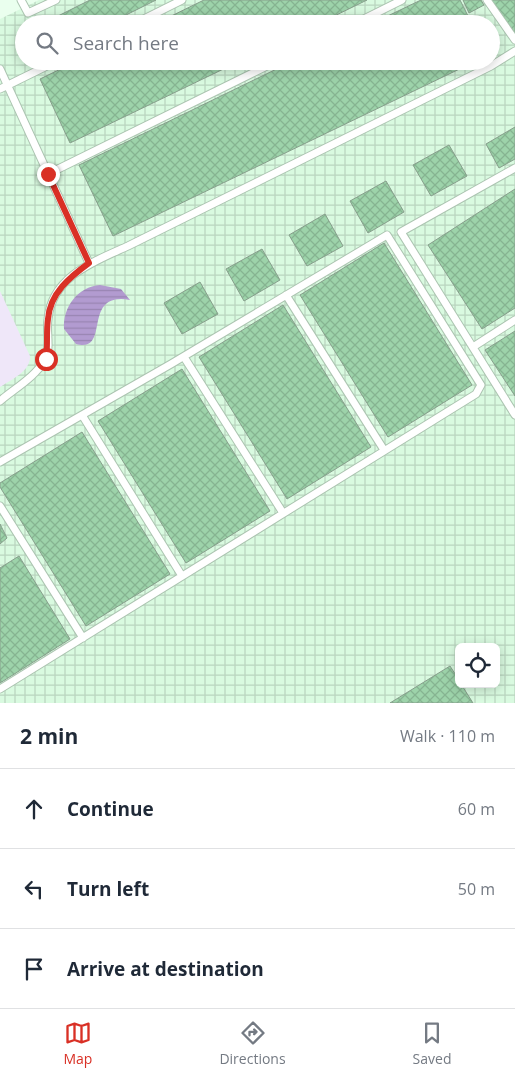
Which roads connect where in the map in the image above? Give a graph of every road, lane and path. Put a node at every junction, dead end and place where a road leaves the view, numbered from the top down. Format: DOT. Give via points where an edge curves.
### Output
graph roads {
  1 [pos="21,0"];
  2 [pos="56,0"];
  3 [pos="182,0"];
  4 [pos="402,0"];
  5 [pos="487,0"];
  6 [pos="152,15"];
  7 [pos="372,15"];
  8 [pos="498,15"];
  9 [pos="500,19"];
  10 [pos="515,40"];
  11 [pos="515,51"];
  12 [pos="500,59"];
  13 [pos="0,70"];
  14 [pos="38,70"];
  15 [pos="259,70"];
  16 [pos="480,70"];
  17 [pos="7,85"];
  18 [pos="0,89"];
  19 [pos="515,168"];
  20 [pos="48,174"];
  21 [pos="89,263"];
  22 [pos="286,295"];
  23 [pos="515,320"];
  24 [pos="473,347"];
  25 [pos="184,356"];
  26 [pos="0,401"];
  27 [pos="82,415"];
  28 [pos="515,415"];
  29 [pos="384,450"];
  30 [pos="0,462"];
  31 [pos="0,506"];
  32 [pos="283,513"];
  33 [pos="182,576"];
  34 [pos="83,638"];
  35 [pos="0,690"];
  1 -- 2 [label="lane" via="28,13"];
  3 -- 6 [label="lane"];
  4 -- 7 [label="lane"];
  5 -- 8 [label="lane"];
  9 -- 10 [label="lane"];
  11 -- 12 [label="lane"];
  13 -- 17 [label="lane"];
  14 -- 17 [label="lane"];
  15 -- 20 [label="lane"];
  16 -- 21 [label="lane"];
  17 -- 18 [label="lane"];
  17 -- 20 [label="lane"];
  19 -- 24 [label="lane" via="401,232"];
  20 -- 21 [label="lane"];
  21 -- 26 [label="lane" via="56,293 48,317 46,359 37,371"];
  22 -- 25 [label="lane"];
  22 -- 29 [label="lane"];
  22 -- 29 [label="lane" via="387,235 481,385 476,394"];
  23 -- 24 [label="lane"];
  24 -- 28 [label="lane"];
  25 -- 27 [label="lane"];
  25 -- 32 [label="lane"];
  27 -- 30 [label="lane"];
  27 -- 33 [label="lane"];
  29 -- 32 [label="lane"];
  31 -- 34 [label="lane"];
  32 -- 33 [label="lane"];
  33 -- 34 [label="lane"];
  34 -- 35 [label="lane"];
}
